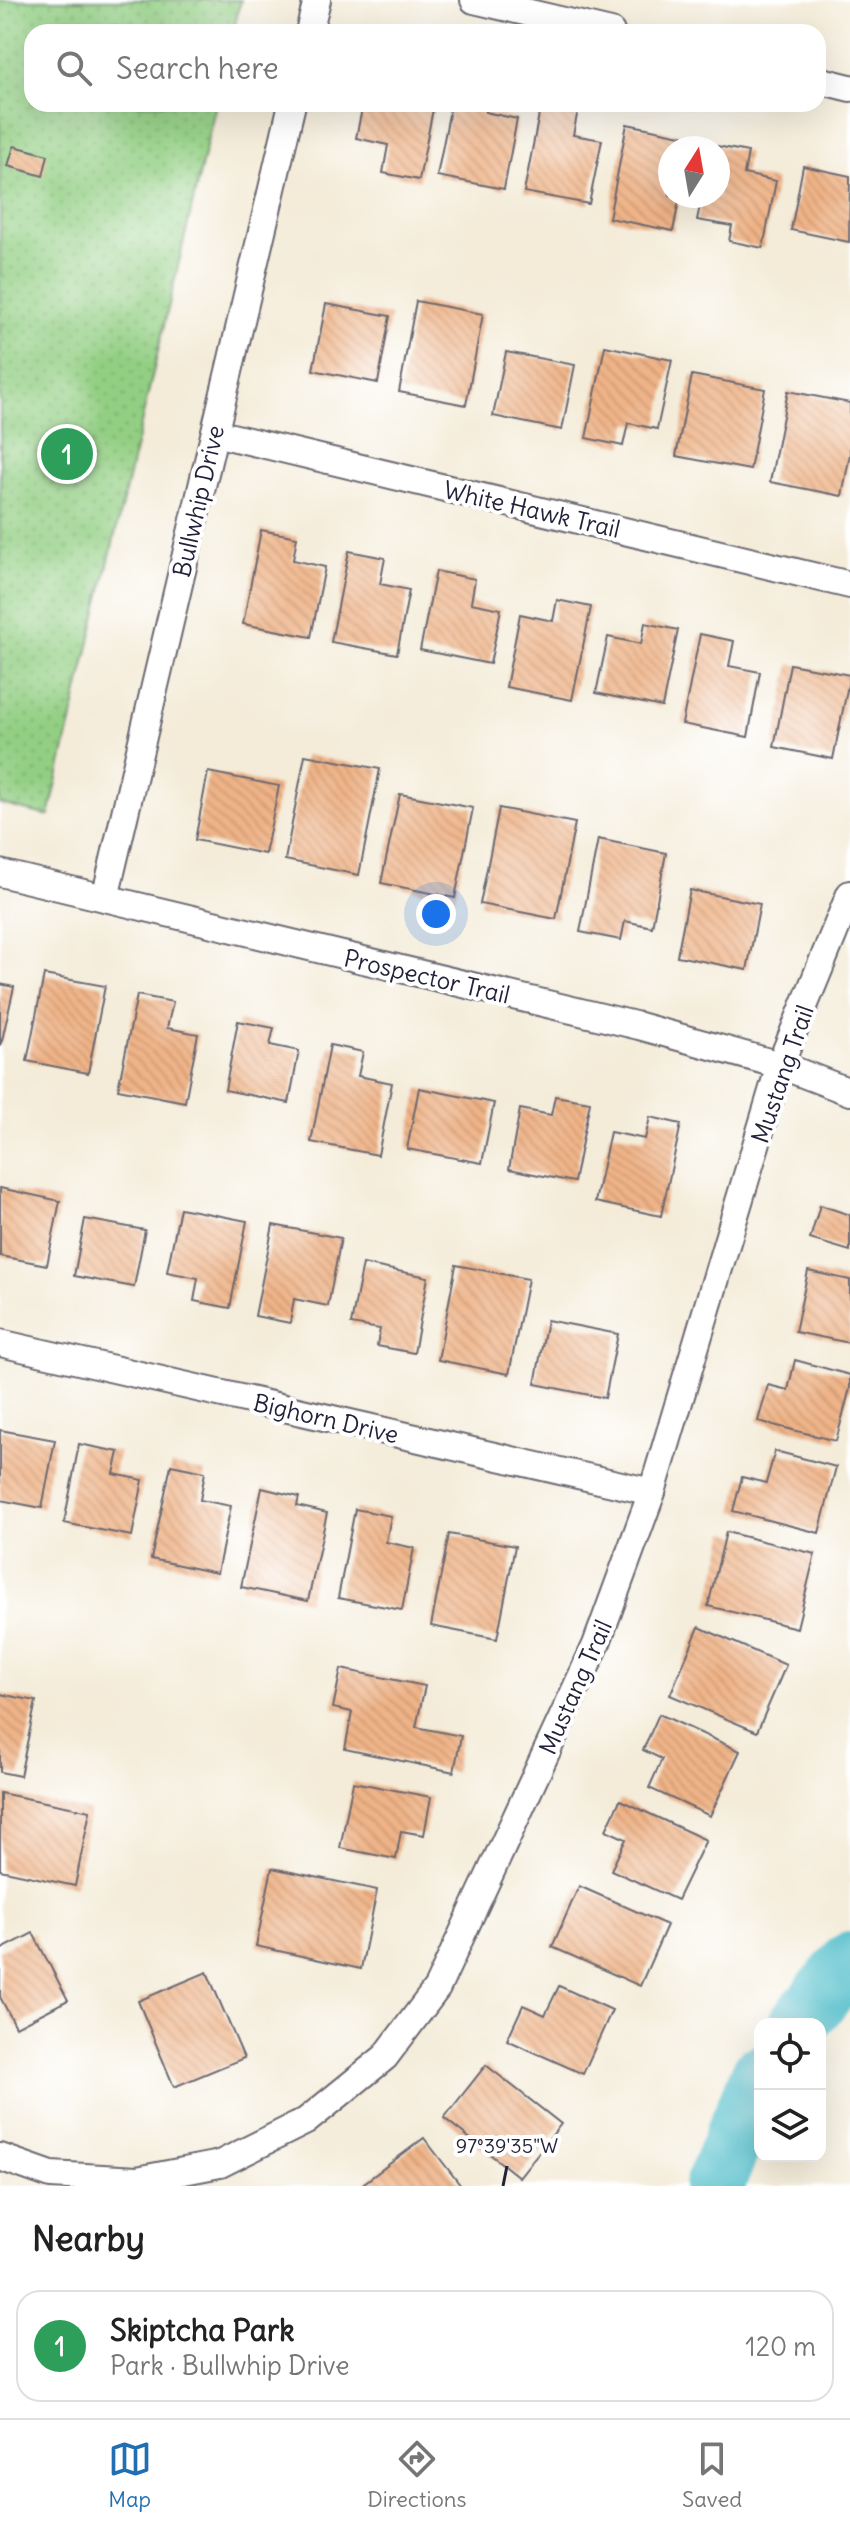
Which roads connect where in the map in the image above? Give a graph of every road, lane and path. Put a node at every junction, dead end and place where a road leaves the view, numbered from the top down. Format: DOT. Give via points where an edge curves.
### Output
graph roads {
  1 [pos="317,0"];
  2 [pos="474,0"];
  3 [pos="311,24"];
  4 [pos="577,24"];
  5 [pos="826,82"];
  6 [pos="850,88"];
  7 [pos="290,112"];
  8 [pos="215,433"];
  9 [pos="850,585"];
  10 [pos="0,873"];
  11 [pos="850,894"];
  12 [pos="105,898"];
  13 [pos="780,1065"];
  14 [pos="850,1092"];
  15 [pos="0,1343"];
  16 [pos="652,1492"];
  17 [pos="0,2157"];
  1 -- 3 [label="street"];
  2 -- 4 [label="street"];
  5 -- 6 [label="street"];
  7 -- 8 [label="street, Bullwhip Drive"];
  8 -- 9 [label="street, White Hawk Trail"];
  8 -- 12 [label="street, Bullwhip Drive"];
  10 -- 12 [label="street, Prospector Trail"];
  11 -- 13 [label="street, Mustang Trail"];
  12 -- 13 [label="street, Prospector Trail"];
  13 -- 14 [label="street, Prospector Trail"];
  13 -- 16 [label="street, Mustang Trail"];
  15 -- 16 [label="street, Bighorn Drive"];
  16 -- 17 [label="street, Mustang Trail" via="596,1645 437,1988 385,2057 306,2121 220,2164 137,2180 51,2175"];
}
